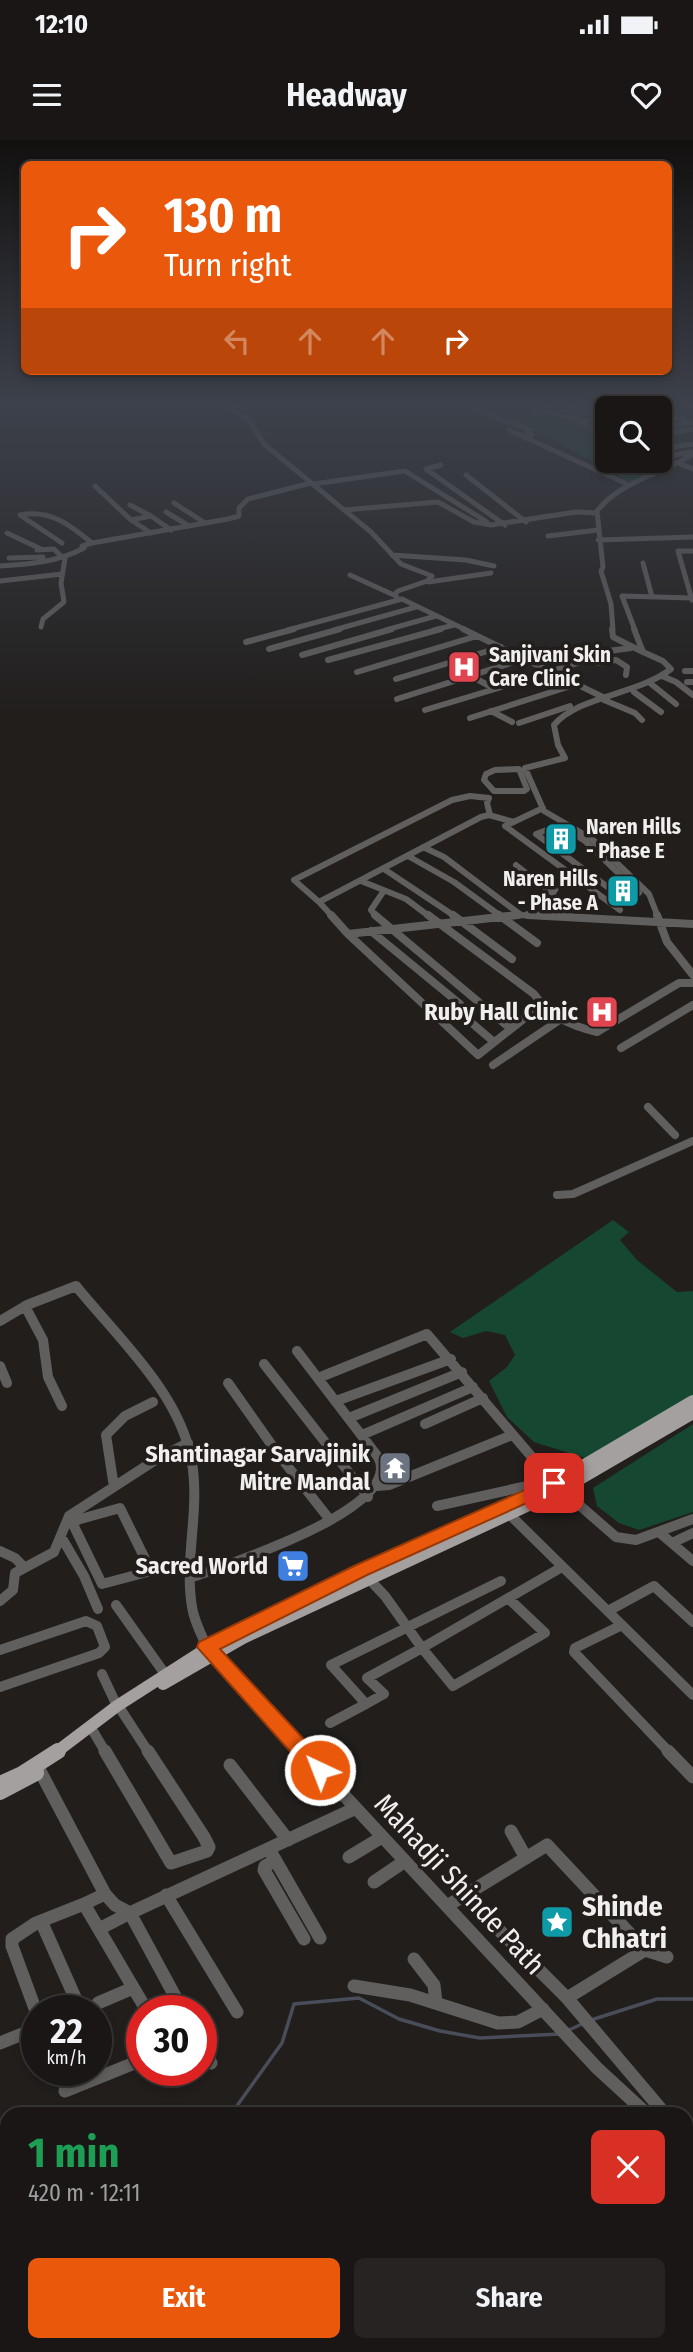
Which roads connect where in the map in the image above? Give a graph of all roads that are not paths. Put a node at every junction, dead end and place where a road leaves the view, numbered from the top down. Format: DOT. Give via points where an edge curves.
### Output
graph roads {
  1 [pos="119,508"];
  2 [pos="136,508"];
  3 [pos="182,508"];
  4 [pos="239,508"];
  5 [pos="365,508"];
  6 [pos="450,508"];
  7 [pos="465,508"];
  8 [pos="482,508"];
  9 [pos="508,508"];
  10 [pos="600,508"];
  11 [pos="344,510"];
  12 [pos="166,512"];
  13 [pos="597,513"];
  14 [pos="151,516"];
  15 [pos="131,520"];
  16 [pos="526,522"];
  17 [pos="205,523"];
  18 [pos="492,525"];
  19 [pos="505,525"];
  20 [pos="189,526"];
  21 [pos="171,530"];
  22 [pos="598,530"];
  23 [pos="7,533"];
  24 [pos="151,533"];
  25 [pos="548,536"];
  26 [pos="693,537"];
  27 [pos="598,540"];
  28 [pos="62,543"];
  29 [pos="92,543"];
  30 [pos="41,549"];
  31 [pos="693,551"];
  32 [pos="28,552"];
  33 [pos="0,555"];
  34 [pos="392,555"];
  35 [pos="62,557"];
  36 [pos="9,558"];
  37 [pos="35,558"];
  38 [pos="643,562"];
  39 [pos="15,565"];
  40 [pos="0,566"];
  41 [pos="494,566"];
  42 [pos="491,573"];
  43 [pos="62,574"];
  44 [pos="349,575"];
  45 [pos="0,581"];
  46 [pos="418,583"];
  47 [pos="397,597"];
  48 [pos="652,597"];
  49 [pos="692,600"];
  50 [pos="415,607"];
  51 [pos="434,616"];
  52 [pos="452,625"];
  53 [pos="41,627"];
  54 [pos="475,636"];
  55 [pos="246,642"];
  56 [pos="499,648"];
  57 [pos="632,648"];
  58 [pos="269,649"];
  59 [pos="552,650"];
  60 [pos="643,652"];
  61 [pos="302,655"];
  62 [pos="590,659"];
  63 [pos="328,660"];
  64 [pos="524,660"];
  65 [pos="357,672"];
  66 [pos="551,673"];
  67 [pos="626,675"];
  68 [pos="471,676"];
  69 [pos="662,676"];
  70 [pos="396,679"];
  71 [pos="650,683"];
  72 [pos="576,684"];
  73 [pos="495,690"];
  74 [pos="634,692"];
  75 [pos="693,695"];
  76 [pos="603,698"];
  77 [pos="397,699"];
  78 [pos="676,704"];
  79 [pos="425,710"];
  80 [pos="491,711"];
  81 [pos="661,712"];
  82 [pos="470,718"];
  83 [pos="642,720"];
  84 [pos="525,775"];
  85 [pos="543,808"];
  86 [pos="490,816"];
  87 [pos="513,822"];
  88 [pos="423,848"];
  89 [pos="408,856"];
  90 [pos="516,865"];
  91 [pos="384,869"];
  92 [pos="619,869"];
  93 [pos="361,881"];
  94 [pos="558,885"];
  95 [pos="383,892"];
  96 [pos="552,892"];
  97 [pos="319,902"];
  98 [pos="521,915"];
  99 [pos="502,917"];
  100 [pos="551,917"];
  101 [pos="616,921"];
  102 [pos="461,922"];
  103 [pos="438,923"];
  104 [pos="659,923"];
  105 [pos="693,924"];
  106 [pos="391,928"];
  107 [pos="371,931"];
  108 [pos="348,934"];
  109 [pos="537,943"];
  110 [pos="512,959"];
  111 [pos="693,975"];
  112 [pos="693,984"];
  113 [pos="693,1005"];
  114 [pos="540,1006"];
  115 [pos="561,1019"];
  116 [pos="516,1025"];
  117 [pos="494,1042"];
  118 [pos="621,1048"];
  119 [pos="493,1065"];
  120 [pos="648,1107"];
  121 [pos="675,1135"];
  122 [pos="693,1141"];
  123 [pos="557,1195"];
  124 [pos="25,1306"];
  125 [pos="0,1321"];
  126 [pos="297,1352"];
  127 [pos="451,1359"];
  128 [pos="264,1364"];
  129 [pos="0,1366"];
  130 [pos="462,1373"];
  131 [pos="318,1378"];
  132 [pos="7,1383"];
  133 [pos="228,1383"];
  134 [pos="473,1387"];
  135 [pos="483,1398"];
  136 [pos="336,1401"];
  137 [pos="693,1401"];
  138 [pos="153,1402"];
  139 [pos="62,1406"];
  140 [pos="693,1413"];
  141 [pos="349,1418"];
  142 [pos="425,1424"];
  143 [pos="362,1435"];
  144 [pos="512,1435"];
  145 [pos="188,1443"];
  146 [pos="377,1486"];
  147 [pos="114,1487"];
  148 [pos="552,1488"];
  149 [pos="368,1497"];
  150 [pos="437,1506"];
  151 [pos="507,1512"];
  152 [pos="72,1520"];
  153 [pos="330,1520"];
  154 [pos="693,1520"];
  155 [pos="660,1533"];
  156 [pos="693,1533"];
  157 [pos="63,1540"];
  158 [pos="672,1543"];
  159 [pos="0,1551"];
  160 [pos="693,1561"];
  161 [pos="23,1566"];
  162 [pos="562,1567"];
  163 [pos="364,1574"];
  164 [pos="190,1578"];
  165 [pos="501,1581"];
  166 [pos="508,1598"];
  167 [pos="0,1601"];
  168 [pos="116,1605"];
  169 [pos="98,1609"];
  170 [pos="608,1611"];
  171 [pos="693,1622"];
  172 [pos="622,1625"];
  173 [pos="407,1629"];
  174 [pos="422,1648"];
  175 [pos="0,1650"];
  176 [pos="209,1651"];
  177 [pos="102,1674"];
  178 [pos="165,1674"];
  179 [pos="0,1686"];
  180 [pos="693,1695"];
  181 [pos="366,1704"];
  182 [pos="119,1708"];
  183 [pos="330,1723"];
  184 [pos="93,1731"];
  185 [pos="230,1765"];
  186 [pos="40,1771"];
  187 [pos="693,1777"];
  188 [pos="0,1784"];
  189 [pos="0,1793"];
  190 [pos="356,1808"];
  191 [pos="511,1832"];
  192 [pos="382,1837"];
  193 [pos="288,1840"];
  194 [pos="272,1855"];
  195 [pos="349,1857"];
  196 [pos="526,1858"];
  197 [pos="405,1861"];
  198 [pos="374,1882"];
  199 [pos="105,1894"];
  200 [pos="166,1895"];
  201 [pos="465,1896"];
  202 [pos="84,1905"];
  203 [pos="447,1906"];
  204 [pos="127,1910"];
  205 [pos="41,1921"];
  206 [pos="99,1929"];
  207 [pos="320,1938"];
  208 [pos="304,1939"];
  209 [pos="645,1950"];
  210 [pos="667,1957"];
  211 [pos="414,1959"];
  212 [pos="354,1986"];
  213 [pos="134,1988"];
  214 [pos="30,1995"];
  215 [pos="74,1995"];
  216 [pos="138,1995"];
  217 [pos="174,1995"];
  218 [pos="112,1997"];
  219 [pos="567,1998"];
  220 [pos="436,2003"];
  221 [pos="237,2012"];
  222 [pos="548,2014"];
  223 [pos="21,2034"];
  224 [pos="0,2043"];
  225 [pos="71,2086"];
  226 [pos="65,2091"];
  227 [pos="640,2107"];
  228 [pos="659,2107"];
  1 -- 15 [label="street"];
  2 -- 14 [label="street"];
  3 -- 17 [label="street"];
  4 -- 17 [label="street" via="239,516"];
  5 -- 11 [label="street"];
  6 -- 18 [label="street" via="474,522"];
  7 -- 18 [label="street"];
  8 -- 19 [label="street"];
  9 -- 16 [label="street"];
  10 -- 13 [label="street"];
  11 -- 34 [label="street"];
  12 -- 20 [label="street"];
  13 -- 16 [label="street" via="576,512"];
  13 -- 22 [label="street"];
  14 -- 15 [label="street"];
  14 -- 21 [label="street"];
  15 -- 24 [label="street"];
  16 -- 19 [label="street"];
  17 -- 20 [label="street"];
  18 -- 19 [label="street"];
  20 -- 21 [label="street"];
  21 -- 24 [label="street"];
  22 -- 25 [label="street"];
  22 -- 27 [label="street"];
  23 -- 30 [label="street"];
  24 -- 29 [label="street"];
  26 -- 27 [label="street"];
  27 -- 57 [label="street" via="613,637"];
  28 -- 29 [label="street" via="20,514 35,512 64,520"];
  29 -- 35 [label="street"];
  30 -- 32 [label="street"];
  30 -- 35 [label="street" via="54,549"];
  31 -- 49 [label="street" via="678,551"];
  32 -- 33 [label="street"];
  32 -- 37 [label="street"];
  34 -- 41 [label="street"];
  34 -- 46 [label="street" via="401,564 432,576"];
  35 -- 37 [label="street"];
  35 -- 39 [label="street"];
  35 -- 43 [label="street"];
  36 -- 37 [label="street"];
  37 -- 39 [label="street"];
  38 -- 48 [label="street"];
  39 -- 40 [label="street"];
  42 -- 46 [label="street"];
  43 -- 45 [label="street"];
  43 -- 53 [label="street" via="64,602 43,619"];
  44 -- 47 [label="street"];
  46 -- 47 [label="street" via="398,591"];
  47 -- 50 [label="street"];
  47 -- 55 [label="street"];
  48 -- 49 [label="street"];
  48 -- 60 [label="street" via="622,596"];
  50 -- 51 [label="street"];
  50 -- 58 [label="street"];
  51 -- 52 [label="street"];
  51 -- 61 [label="street"];
  52 -- 54 [label="street"];
  52 -- 63 [label="street"];
  54 -- 56 [label="street"];
  54 -- 65 [label="street"];
  56 -- 64 [label="street"];
  56 -- 70 [label="street"];
  57 -- 60 [label="street"];
  57 -- 67 [label="street" via="586,654 598,663 616,660 628,667"];
  59 -- 64 [label="street"];
  60 -- 69 [label="street" via="670,665"];
  62 -- 66 [label="street"];
  64 -- 66 [label="street"];
  64 -- 68 [label="street"];
  66 -- 72 [label="street"];
  66 -- 73 [label="street"];
  68 -- 73 [label="street"];
  68 -- 77 [label="street"];
  69 -- 71 [label="street"];
  69 -- 75 [label="street"];
  71 -- 74 [label="street"];
  71 -- 78 [label="street"];
  72 -- 76 [label="street"];
  72 -- 80 [label="street"];
  73 -- 79 [label="street"];
  74 -- 76 [label="street"];
  74 -- 81 [label="street"];
  76 -- 80 [label="street" via="516,722"];
  76 -- 83 [label="street"];
  76 -- 84 [label="street" via="558,717 554,725 565,758 526,766"];
  80 -- 82 [label="street"];
  84 -- 84 [label="street" via="519,769 495,770 484,780 494,791 524,791"];
  84 -- 85 [label="street"];
  85 -- 87 [label="street"];
  85 -- 92 [label="street" via="592,839"];
  86 -- 87 [label="street"];
  86 -- 88 [label="street"];
  86 -- 97 [label="street" via="489,798 460,797 294,878"];
  87 -- 101 [label="street" via="505,826 624,910 615,913"];
  88 -- 89 [label="street"];
  88 -- 98 [label="street" via="444,857"];
  89 -- 91 [label="street"];
  89 -- 99 [label="street"];
  90 -- 96 [label="street"];
  91 -- 93 [label="street"];
  91 -- 102 [label="street"];
  92 -- 92 [label="street" via="639,894 621,897 536,834 560,825"];
  92 -- 104 [label="street" via="649,894"];
  93 -- 95 [label="street"];
  93 -- 97 [label="street"];
  94 -- 96 [label="street"];
  95 -- 103 [label="street" via="406,899"];
  95 -- 106 [label="street" via="372,912"];
  96 -- 100 [label="street" via="544,908"];
  97 -- 108 [label="street"];
  98 -- 99 [label="street"];
  98 -- 100 [label="street"];
  99 -- 102 [label="street"];
  99 -- 109 [label="street"];
  100 -- 101 [label="street"];
  101 -- 104 [label="street"];
  102 -- 103 [label="street"];
  102 -- 110 [label="street"];
  103 -- 106 [label="street"];
  103 -- 114 [label="street" via="534,994"];
  104 -- 105 [label="street"];
  104 -- 111 [label="street" via="667,942"];
  106 -- 107 [label="street"];
  106 -- 116 [label="street" via="506,1025"];
  107 -- 108 [label="street"];
  107 -- 117 [label="street" via="460,1004 453,1007"];
  108 -- 117 [label="street" via="478,1055"];
  112 -- 115 [label="street" via="679,983 602,1030 591,1032"];
  113 -- 118 [label="street"];
  114 -- 115 [label="street"];
  114 -- 116 [label="street"];
  115 -- 119 [label="street"];
  116 -- 117 [label="street"];
  120 -- 121 [label="street"];
  122 -- 123 [label="street" via="573,1194"];
  124 -- 125 [label="street"];
  124 -- 139 [label="street" via="43,1340 48,1377"];
  124 -- 145 [label="street" via="76,1286 162,1394"];
  126 -- 131 [label="street"];
  127 -- 130 [label="street"];
  127 -- 131 [label="street" via="427,1334"];
  127 -- 136 [label="street"];
  128 -- 149 [label="street"];
  129 -- 132 [label="street"];
  130 -- 134 [label="street"];
  130 -- 141 [label="street"];
  131 -- 136 [label="street"];
  133 -- 153 [label="street"];
  134 -- 135 [label="street"];
  134 -- 143 [label="street"];
  135 -- 142 [label="street"];
  135 -- 144 [label="street"];
  136 -- 141 [label="street"];
  137 -- 148 [label="main road"];
  138 -- 147 [label="street" via="125,1416 106,1435"];
  140 -- 148 [label="main road"];
  141 -- 143 [label="street"];
  143 -- 146 [label="street" via="382,1464"];
  144 -- 146 [label="street"];
  144 -- 148 [label="street"];
  145 -- 147 [label="street"];
  145 -- 164 [label="street" via="193,1482"];
  146 -- 149 [label="street"];
  147 -- 152 [label="street"];
  148 -- 150 [label="street" via="527,1486"];
  148 -- 151 [label="main road"];
  148 -- 151 [label="main road"];
  148 -- 155 [label="street" via="616,1537 636,1540"];
  149 -- 153 [label="street"];
  151 -- 162 [label="street"];
  151 -- 163 [label="main road"];
  152 -- 152 [label="street" via="102,1584 151,1571 120,1508"];
  152 -- 157 [label="street" via="64,1523"];
  153 -- 164 [label="street"];
  154 -- 155 [label="street"];
  155 -- 158 [label="street"];
  156 -- 158 [label="street"];
  157 -- 161 [label="street" via="53,1553"];
  157 -- 169 [label="street"];
  158 -- 160 [label="street"];
  159 -- 161 [label="street"];
  161 -- 167 [label="street" via="15,1573 13,1593"];
  162 -- 166 [label="street"];
  162 -- 170 [label="street"];
  163 -- 173 [label="street"];
  163 -- 176 [label="main road"];
  164 -- 176 [label="street" via="192,1607"];
  165 -- 173 [label="street"];
  166 -- 174 [label="street"];
  166 -- 174 [label="street" via="545,1633 453,1686"];
  168 -- 178 [label="street"];
  170 -- 171 [label="street" via="654,1586"];
  170 -- 172 [label="street"];
  172 -- 180 [label="street"];
  172 -- 187 [label="street" via="574,1652"];
  173 -- 174 [label="street"];
  173 -- 181 [label="street" via="331,1665"];
  174 -- 181 [label="street" via="368,1678 384,1694"];
  175 -- 179 [label="street" via="86,1621 97,1626 105,1647 99,1653"];
  176 -- 178 [label="main road"];
  176 -- 182 [label="main road"];
  176 -- 190 [label="street, Mahadji Shinde Path"];
  177 -- 182 [label="street"];
  178 -- 182 [label="main road"];
  181 -- 183 [label="street"];
  182 -- 184 [label="main road"];
  182 -- 184 [label="street" via="204,1837 207,1851 171,1863"];
  182 -- 188 [label="main road"];
  184 -- 186 [label="main road"];
  185 -- 193 [label="street"];
  186 -- 189 [label="main road"];
  186 -- 199 [label="street"];
  190 -- 192 [label="street, Mahadji Shinde Path"];
  190 -- 193 [label="street"];
  191 -- 196 [label="street"];
  192 -- 195 [label="street"];
  192 -- 197 [label="street, Mahadji Shinde Path"];
  193 -- 194 [label="street"];
  194 -- 200 [label="street"];
  194 -- 207 [label="street"];
  194 -- 208 [label="street" via="264,1870"];
  196 -- 201 [label="street"];
  196 -- 209 [label="street" via="547,1845"];
  197 -- 198 [label="street"];
  197 -- 203 [label="street, Mahadji Shinde Path"];
  199 -- 202 [label="street"];
  199 -- 204 [label="street"];
  200 -- 204 [label="street"];
  200 -- 221 [label="street"];
  201 -- 203 [label="street"];
  201 -- 219 [label="street"];
  202 -- 205 [label="street"];
  202 -- 206 [label="street"];
  203 -- 222 [label="street, Mahadji Shinde Path"];
  204 -- 206 [label="street"];
  204 -- 217 [label="street"];
  205 -- 214 [label="street" via="12,1939"];
  205 -- 215 [label="street"];
  206 -- 213 [label="street"];
  209 -- 210 [label="street"];
  209 -- 219 [label="street"];
  211 -- 220 [label="street" via="434,1985"];
  212 -- 220 [label="street"];
  213 -- 216 [label="street"];
  213 -- 218 [label="street"];
  219 -- 228 [label="street"];
  220 -- 222 [label="street" via="498,2023"];
  222 -- 227 [label="street, Mahadji Shinde Path"];
  223 -- 224 [label="street"];
  225 -- 226 [label="street"];
}
